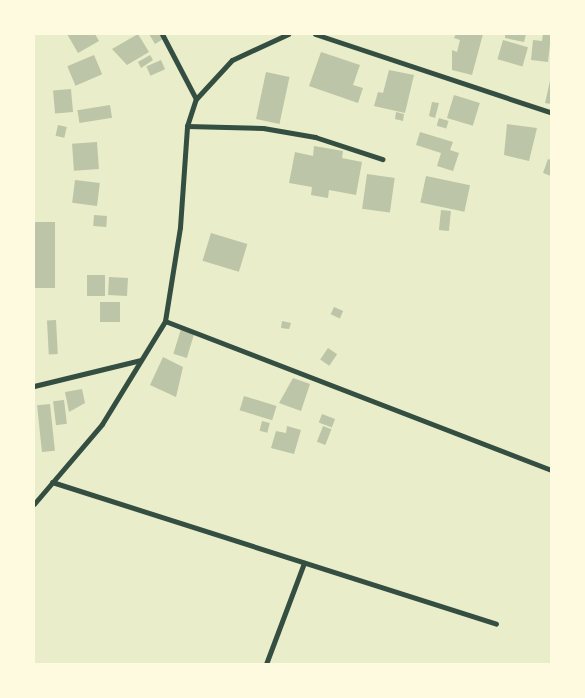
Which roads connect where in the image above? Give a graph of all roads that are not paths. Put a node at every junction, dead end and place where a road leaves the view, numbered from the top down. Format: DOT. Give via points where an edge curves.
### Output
graph roads {
  1 [pos="162,34"];
  2 [pos="288,34"];
  3 [pos="315,34"];
  4 [pos="196,99"];
  5 [pos="549,112"];
  6 [pos="187,126"];
  7 [pos="382,159"];
  8 [pos="165,321"];
  9 [pos="141,360"];
  10 [pos="34,386"];
  11 [pos="551,470"];
  12 [pos="52,482"];
  13 [pos="34,504"];
  14 [pos="304,562"];
  15 [pos="496,624"];
  16 [pos="266,664"];
  1 -- 4 [label="street"];
  2 -- 4 [label="street" via="232,60"];
  3 -- 5 [label="street"];
  4 -- 6 [label="street"];
  6 -- 7 [label="street" via="263,128 315,137"];
  6 -- 8 [label="street" via="180,227"];
  8 -- 9 [label="street"];
  8 -- 11 [label="street" via="340,385"];
  9 -- 10 [label="street"];
  9 -- 12 [label="street" via="102,424"];
  12 -- 13 [label="street"];
  12 -- 14 [label="street"];
  14 -- 15 [label="street"];
  14 -- 16 [label="street"];
}
